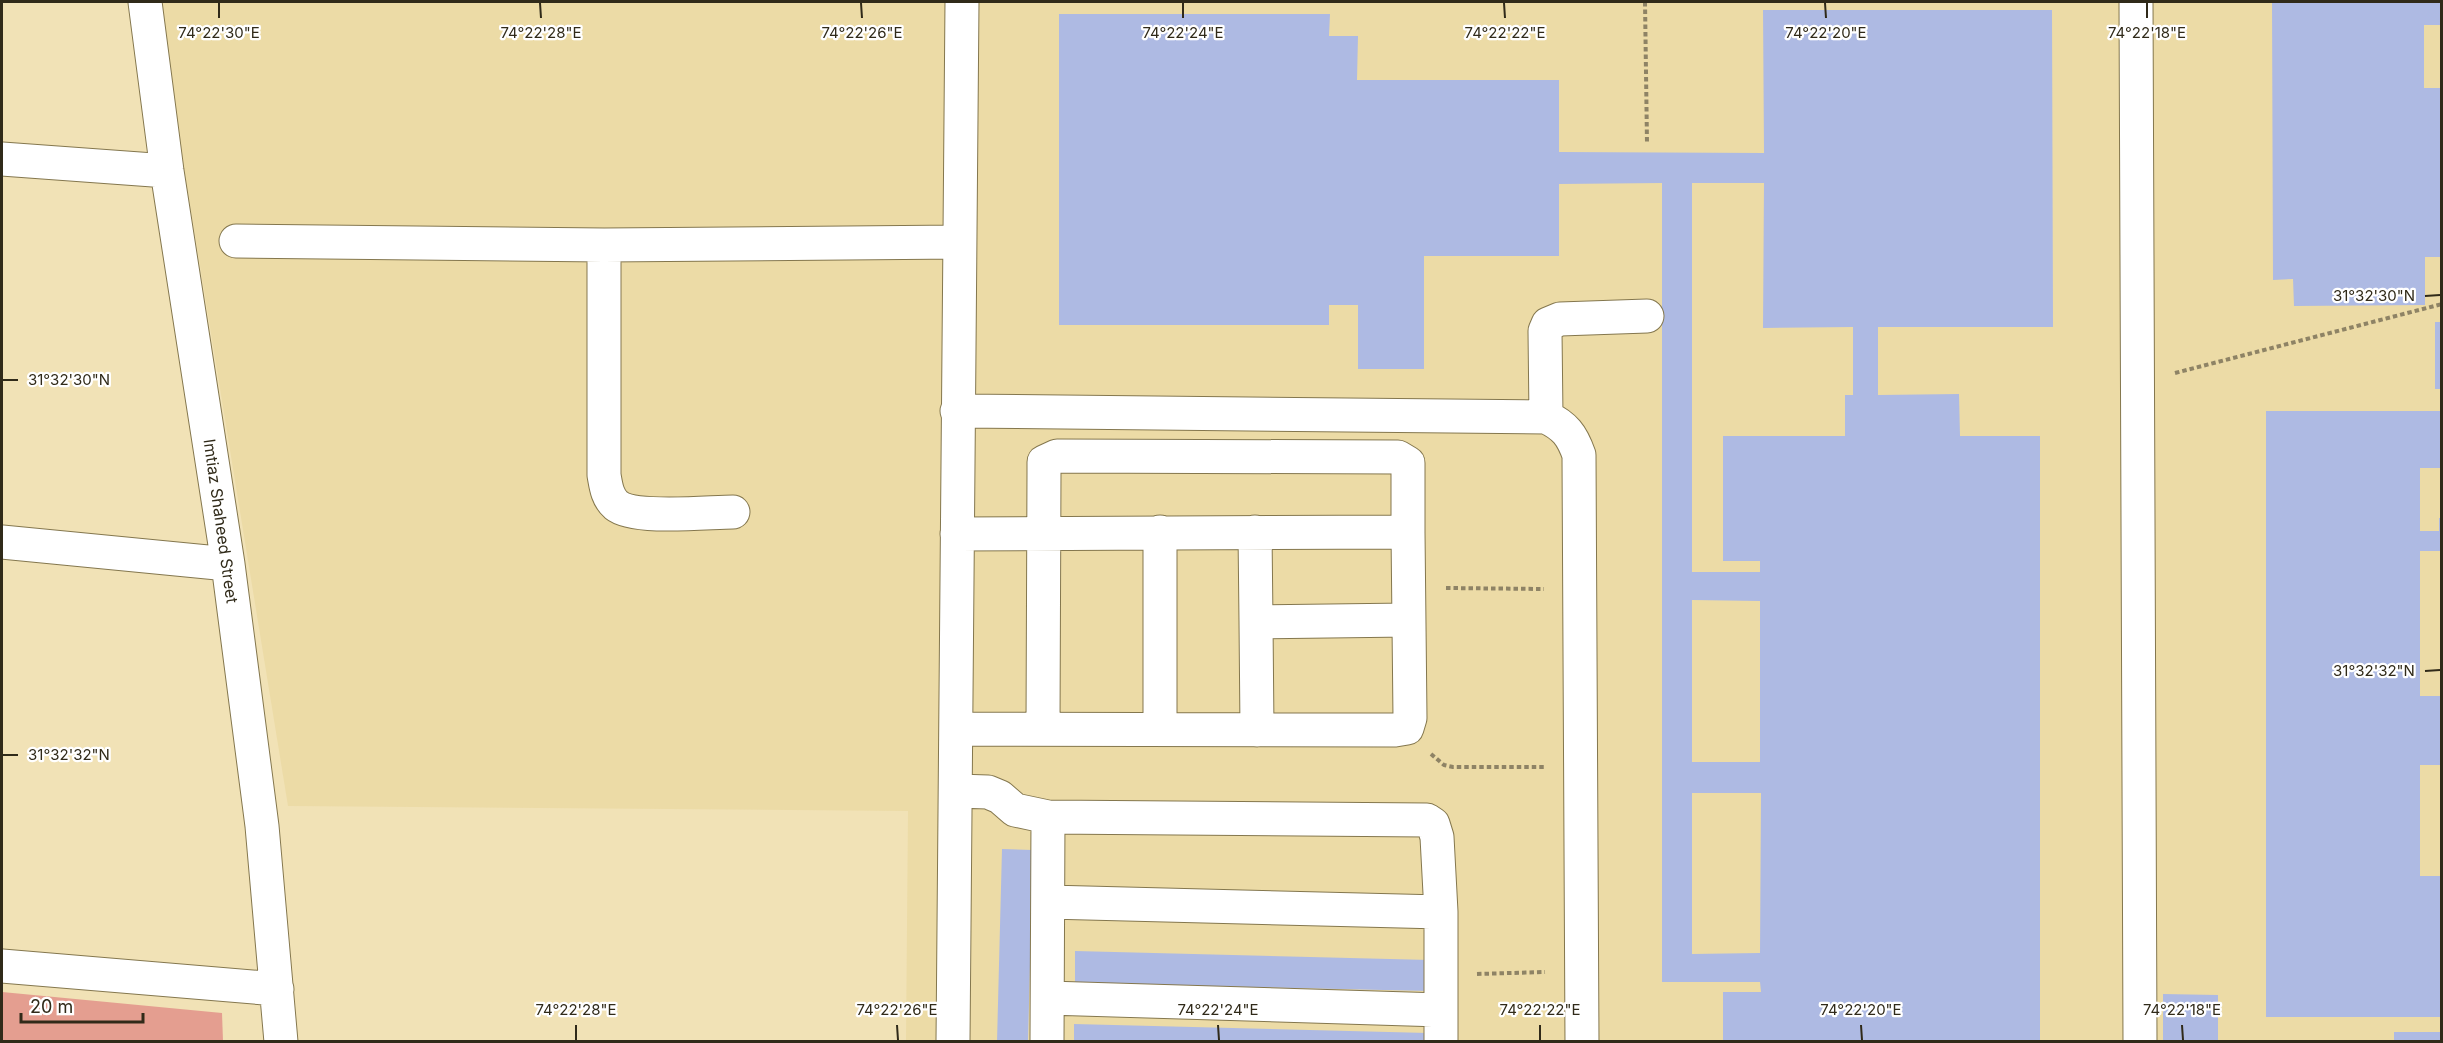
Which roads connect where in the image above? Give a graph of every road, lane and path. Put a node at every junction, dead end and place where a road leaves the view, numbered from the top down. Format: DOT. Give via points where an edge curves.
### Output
graph roads {
  1 [pos="145,2"];
  2 [pos="962,2"];
  3 [pos="1645,2"];
  4 [pos="2136,2"];
  5 [pos="1647,143"];
  6 [pos="2,159"];
  7 [pos="167,171"];
  8 [pos="236,241"];
  9 [pos="959,242"];
  10 [pos="604,245"];
  11 [pos="2442,304"];
  12 [pos="1647,316"];
  13 [pos="2137,374"];
  14 [pos="957,411"];
  15 [pos="1546,417"];
  16 [pos="733,512"];
  17 [pos="1044,532"];
  18 [pos="1160,532"];
  19 [pos="1255,532"];
  20 [pos="1408,532"];
  21 [pos="957,534"];
  22 [pos="2,542"];
  23 [pos="228,564"];
  24 [pos="1408,587"];
  25 [pos="1581,589"];
  26 [pos="1408,620"];
  27 [pos="1256,622"];
  28 [pos="1043,728"];
  29 [pos="1407,728"];
  30 [pos="956,729"];
  31 [pos="1160,729"];
  32 [pos="1257,730"];
  33 [pos="1581,766"];
  34 [pos="957,791"];
  35 [pos="1048,817"];
  36 [pos="1048,902"];
  37 [pos="1441,912"];
  38 [pos="2,966"];
  39 [pos="1583,971"];
  40 [pos="1441,975"];
  41 [pos="278,989"];
  42 [pos="1048,998"];
  43 [pos="1441,1026"];
  44 [pos="281,1041"];
  45 [pos="952,1041"];
  46 [pos="1047,1041"];
  47 [pos="1582,1041"];
  48 [pos="2140,1041"];
  1 -- 7 [label="street, Imtiaz Shaheed Street"];
  2 -- 9 [label="street"];
  3 -- 5 [label="path"];
  4 -- 13 [label="street"];
  6 -- 7 [label="street"];
  7 -- 23 [label="street, Imtiaz Shaheed Street"];
  8 -- 10 [label="street"];
  9 -- 10 [label="street"];
  9 -- 14 [label="street"];
  10 -- 16 [label="street" via="607,492 617,506 633,512"];
  11 -- 13 [label="path" via="2180,373"];
  12 -- 15 [label="street" via="1560,319 1548,324"];
  13 -- 48 [label="street"];
  14 -- 15 [label="street"];
  14 -- 21 [label="street"];
  15 -- 25 [label="street" via="1561,424 1572,436 1579,455"];
  17 -- 18 [label="street"];
  17 -- 20 [label="street" via="1044,462 1057,456 1398,457 1408,463"];
  17 -- 21 [label="street"];
  17 -- 28 [label="street"];
  18 -- 19 [label="street"];
  18 -- 31 [label="street"];
  19 -- 20 [label="street"];
  19 -- 27 [label="street"];
  20 -- 24 [label="street"];
  21 -- 30 [label="street"];
  22 -- 23 [label="street"];
  23 -- 41 [label="street, Imtiaz Shaheed Street" via="262,826"];
  24 -- 25 [label="path"];
  24 -- 26 [label="street"];
  25 -- 33 [label="street"];
  26 -- 27 [label="street"];
  26 -- 29 [label="street"];
  27 -- 32 [label="street"];
  28 -- 30 [label="street"];
  28 -- 31 [label="street"];
  29 -- 32 [label="street"];
  29 -- 33 [label="path" via="1437,760 1453,767"];
  30 -- 34 [label="street"];
  31 -- 32 [label="street"];
  33 -- 39 [label="street"];
  34 -- 35 [label="street" via="988,792 1015,810"];
  34 -- 45 [label="street"];
  35 -- 36 [label="street"];
  35 -- 37 [label="street" via="1427,820 1436,829"];
  36 -- 37 [label="street"];
  36 -- 42 [label="street"];
  37 -- 40 [label="street"];
  38 -- 41 [label="street"];
  39 -- 40 [label="path"];
  39 -- 47 [label="street"];
  40 -- 43 [label="street"];
  41 -- 44 [label="street, Imtiaz Shaheed Street"];
  42 -- 43 [label="street"];
  42 -- 46 [label="street"];
}
